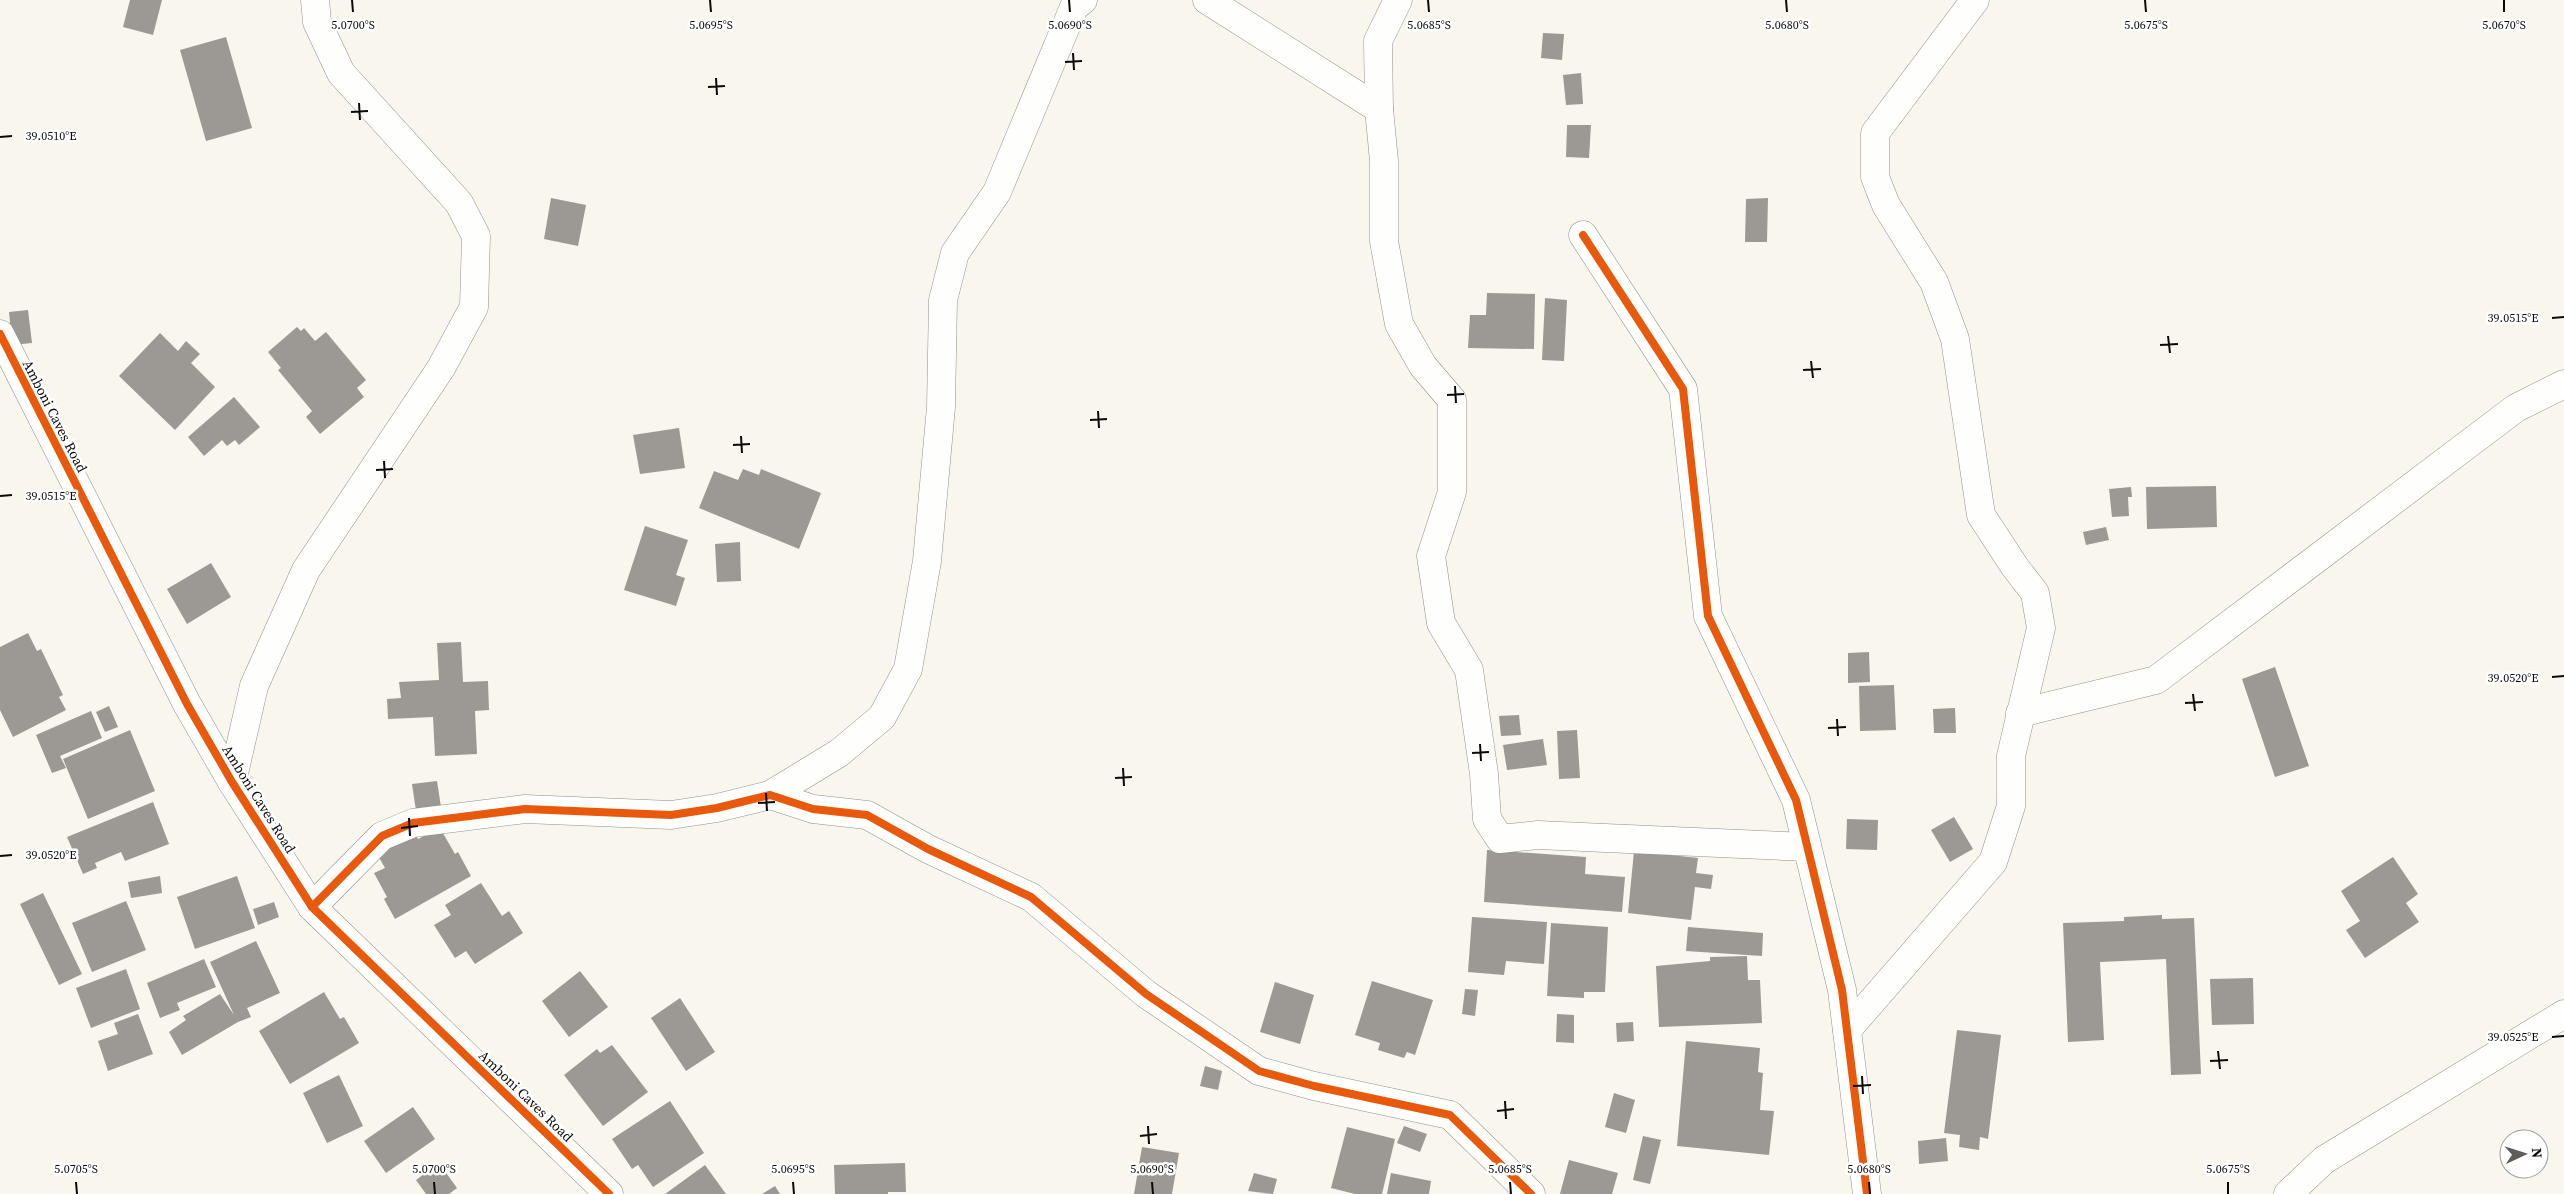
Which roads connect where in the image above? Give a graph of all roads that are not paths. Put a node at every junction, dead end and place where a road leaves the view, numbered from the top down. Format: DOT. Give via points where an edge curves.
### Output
graph roads {
  1 [pos="315,0"];
  2 [pos="1083,0"];
  3 [pos="1207,0"];
  4 [pos="1398,0"];
  5 [pos="1975,0"];
  6 [pos="1379,109"];
  7 [pos="1582,235"];
  8 [pos="0,334"];
  9 [pos="2564,384"];
  10 [pos="2020,713"];
  11 [pos="232,782"];
  12 [pos="770,796"];
  13 [pos="1808,847"];
  14 [pos="312,906"];
  15 [pos="2564,1014"];
  16 [pos="1847,1030"];
  17 [pos="609,1194"];
  18 [pos="1531,1194"];
  19 [pos="1867,1194"];
  20 [pos="2288,1194"];
  1 -- 11 [label="street" via="318,22 341,73 458,203 476,236 474,307 441,368 306,570 254,686"];
  2 -- 12 [label="street" via="1074,8 997,192 956,253 943,300 941,407 927,562 908,669 882,717 839,753"];
  3 -- 6 [label="street"];
  4 -- 6 [label="street" via="1378,41"];
  5 -- 10 [label="street" via="1874,134 1875,177 1886,205 1934,282 1955,339 1981,515 2035,593 2041,628"];
  6 -- 13 [label="street" via="1384,161 1384,241 1399,324 1423,366 1452,400 1452,492 1431,556 1441,623 1469,670 1487,819 1500,839 1538,835"];
  7 -- 13 [label="street" via="1683,389 1708,616 1796,800"];
  8 -- 11 [label="street, Amboni Caves Road" via="187,704"];
  9 -- 10 [label="street" via="2516,408 2156,680"];
  10 -- 16 [label="street" via="2011,756 2011,806 1993,862"];
  11 -- 14 [label="street, Amboni Caves Road"];
  12 -- 14 [label="street" via="671,814 525,809 413,822 382,836"];
  12 -- 18 [label="street" via="813,809 867,815 928,849 1031,897 1146,994 1259,1070 1314,1086 1450,1115"];
  13 -- 16 [label="street" via="1842,990"];
  14 -- 17 [label="street, Amboni Caves Road"];
  15 -- 20 [label="street" via="2324,1160"];
  16 -- 19 [label="street"];
}
